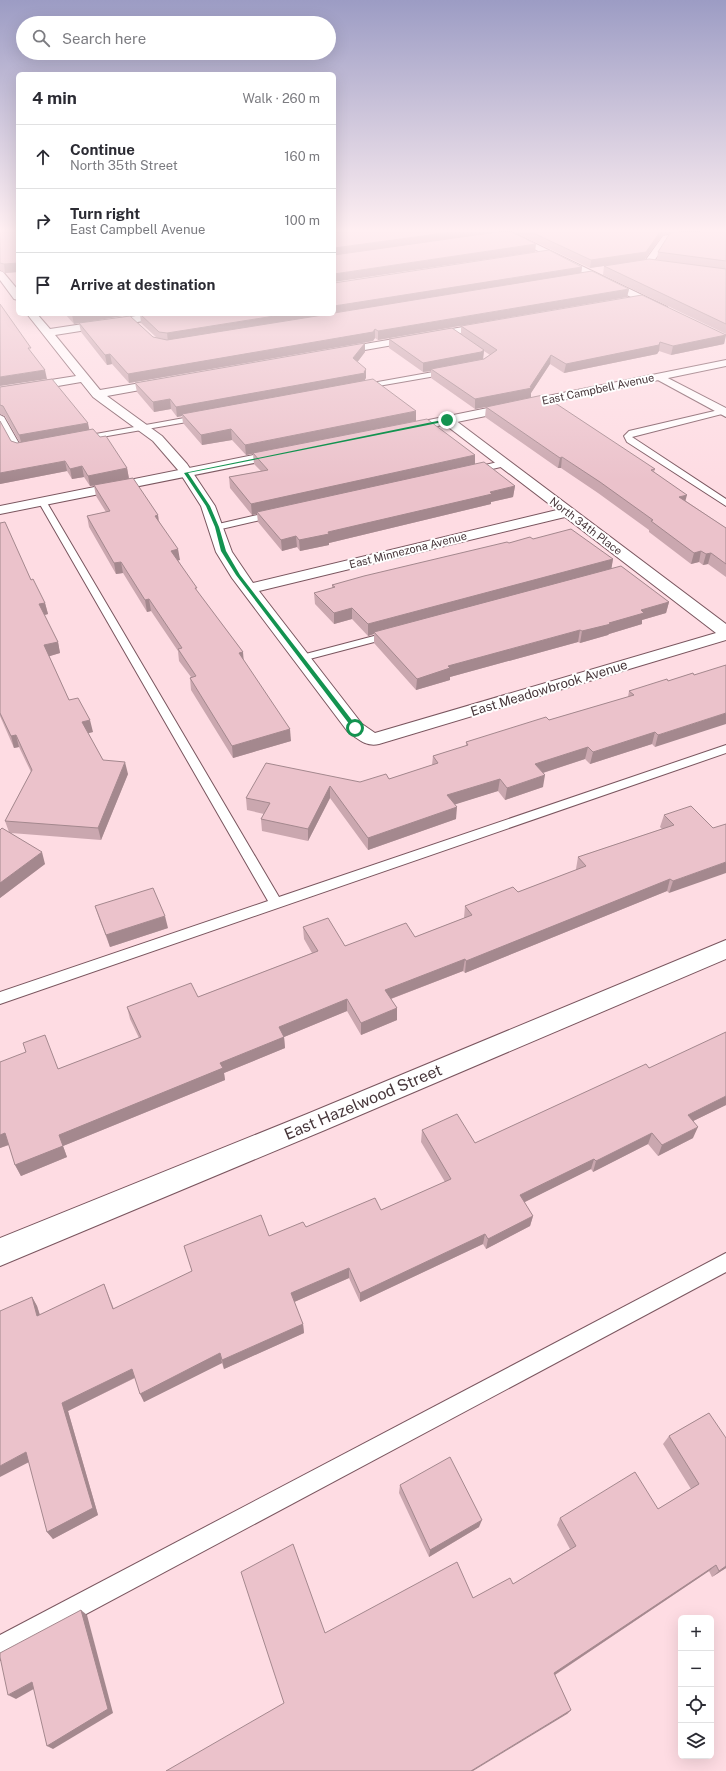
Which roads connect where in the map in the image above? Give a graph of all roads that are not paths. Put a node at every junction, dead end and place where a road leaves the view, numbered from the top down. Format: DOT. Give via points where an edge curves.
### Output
graph roads {
  1 [pos="34,316"];
  2 [pos="142,316"];
  3 [pos="129,317"];
  4 [pos="503,323"];
  5 [pos="141,328"];
  6 [pos="450,332"];
  7 [pos="48,333"];
  8 [pos="462,340"];
  9 [pos="326,354"];
  10 [pos="726,363"];
  11 [pos="460,369"];
  12 [pos="660,377"];
  13 [pos="83,378"];
  14 [pos="171,382"];
  15 [pos="352,389"];
  16 [pos="0,392"];
  17 [pos="97,394"];
  18 [pos="724,412"];
  19 [pos="213,414"];
  20 [pos="0,417"];
  21 [pos="447,420"];
  22 [pos="142,427"];
  23 [pos="393,431"];
  24 [pos="72,440"];
  25 [pos="34,447"];
  26 [pos="293,451"];
  27 [pos="502,464"];
  28 [pos="186,473"];
  29 [pos="461,473"];
  30 [pos="42,501"];
  31 [pos="726,503"];
  32 [pos="0,510"];
  33 [pos="284,512"];
  34 [pos="568,512"];
  35 [pos="217,527"];
  36 [pos="249,589"];
  37 [pos="405,631"];
  38 [pos="726,633"];
  39 [pos="302,658"];
  40 [pos="726,749"];
  41 [pos="276,903"];
  42 [pos="726,949"];
  43 [pos="0,998"];
  44 [pos="0,1252"];
  45 [pos="726,1262"];
  46 [pos="0,1648"];
  1 -- 7 [label="street"];
  2 -- 3 [label="street"];
  3 -- 5 [label="lane"];
  3 -- 7 [label="street"];
  4 -- 6 [label="street"];
  6 -- 8 [label="lane"];
  6 -- 9 [label="street"];
  7 -- 13 [label="street"];
  10 -- 12 [label="street, East Campbell Avenue"];
  11 -- 15 [label="lane"];
  12 -- 18 [label="street"];
  12 -- 21 [label="street, East Campbell Avenue"];
  13 -- 16 [label="street"];
  13 -- 17 [label="street"];
  14 -- 17 [label="street"];
  17 -- 22 [label="street" via="107,404"];
  18 -- 31 [label="lane" via="628,436 630,440"];
  19 -- 22 [label="lane"];
  20 -- 25 [label="lane" via="19,450"];
  21 -- 23 [label="street, East Campbell Avenue"];
  21 -- 27 [label="street, North 34th Place"];
  22 -- 24 [label="lane"];
  22 -- 28 [label="street" via="165,445"];
  26 -- 28 [label="street"];
  27 -- 29 [label="lane"];
  27 -- 34 [label="street, North 34th Place"];
  28 -- 30 [label="street"];
  28 -- 35 [label="street" via="208,506"];
  30 -- 32 [label="street"];
  30 -- 41 [label="lane"];
  33 -- 35 [label="lane"];
  34 -- 36 [label="street, East Minnezona Avenue"];
  34 -- 38 [label="street, North 34th Place" via="634,569"];
  35 -- 36 [label="street" via="223,551"];
  36 -- 39 [label="street"];
  37 -- 39 [label="lane"];
  38 -- 39 [label="street, East Meadowbrook Avenue" via="372,740 355,728"];
  40 -- 41 [label="lane"];
  41 -- 43 [label="lane"];
  42 -- 44 [label="street, East Hazelwood Street"];
  45 -- 46 [label="lane"];
}
